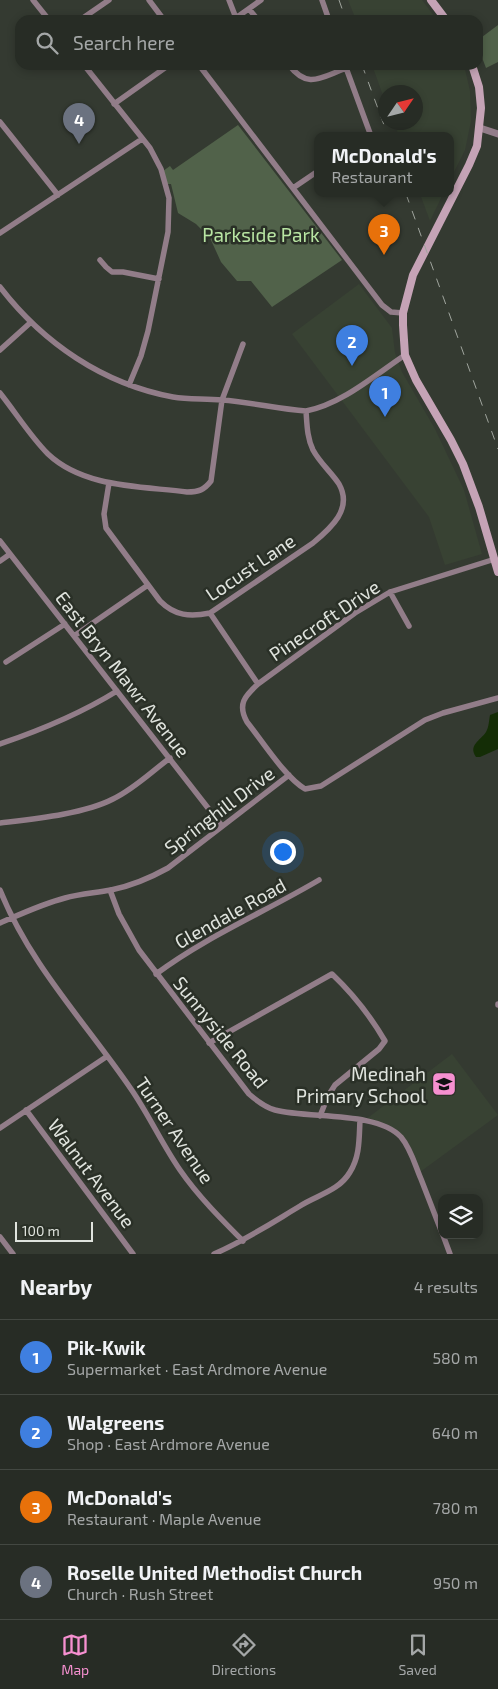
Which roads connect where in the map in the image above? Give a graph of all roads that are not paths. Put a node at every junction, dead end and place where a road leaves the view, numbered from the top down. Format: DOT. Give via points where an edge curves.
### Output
graph roads {
  1 [pos="34,0"];
  2 [pos="109,0"];
  3 [pos="149,0"];
  4 [pos="229,0"];
  5 [pos="261,0"];
  6 [pos="322,0"];
  7 [pos="431,0"];
  8 [pos="249,9"];
  9 [pos="45,15"];
  10 [pos="87,15"];
  11 [pos="160,15"];
  12 [pos="233,15"];
  13 [pos="240,15"];
  14 [pos="254,15"];
  15 [pos="327,15"];
  16 [pos="442,15"];
  17 [pos="88,70"];
  18 [pos="162,70"];
  19 [pos="203,70"];
  20 [pos="293,70"];
  21 [pos="337,70"];
  22 [pos="347,70"];
  23 [pos="473,70"];
  24 [pos="114,104"];
  25 [pos="0,122"];
  26 [pos="480,128"];
  27 [pos="369,132"];
  28 [pos="498,134"];
  29 [pos="142,139"];
  30 [pos="314,174"];
  31 [pos="293,188"];
  32 [pos="454,194"];
  33 [pos="58,195"];
  34 [pos="453,197"];
  35 [pos="0,234"];
  36 [pos="100,260"];
  37 [pos="159,279"];
  38 [pos="0,287"];
  39 [pos="403,313"];
  40 [pos="30,323"];
  41 [pos="243,344"];
  42 [pos="0,350"];
  43 [pos="406,355"];
  44 [pos="129,385"];
  45 [pos="0,394"];
  46 [pos="222,400"];
  47 [pos="306,411"];
  48 [pos="109,483"];
  49 [pos="0,541"];
  50 [pos="10,554"];
  51 [pos="494,559"];
  52 [pos="0,561"];
  53 [pos="498,572"];
  54 [pos="148,585"];
  55 [pos="390,592"];
  56 [pos="210,613"];
  57 [pos="65,624"];
  58 [pos="410,626"];
  59 [pos="74,636"];
  60 [pos="6,662"];
  61 [pos="258,684"];
  62 [pos="117,691"];
  63 [pos="498,698"];
  64 [pos="0,744"];
  65 [pos="170,758"];
  66 [pos="289,775"];
  67 [pos="0,823"];
  68 [pos="222,826"];
  69 [pos="319,880"];
  70 [pos="0,890"];
  71 [pos="110,890"];
  72 [pos="13,917"];
  73 [pos="0,923"];
  74 [pos="156,974"];
  75 [pos="209,1043"];
  76 [pos="106,1056"];
  77 [pos="26,1110"];
  78 [pos="320,1116"];
  79 [pos="360,1120"];
  80 [pos="0,1128"];
  81 [pos="438,1224"];
  82 [pos="0,1237"];
  83 [pos="444,1239"];
  84 [pos="243,1241"];
  85 [pos="13,1254"];
  86 [pos="133,1254"];
  87 [pos="214,1254"];
  88 [pos="450,1254"];
  1 -- 9 [label="street"];
  2 -- 10 [label="street"];
  3 -- 11 [label="street"];
  4 -- 12 [label="street"];
  5 -- 8 [label="street"];
  6 -- 15 [label="street"];
  7 -- 16 [label="main road"];
  8 -- 13 [label="street"];
  8 -- 14 [label="street"];
  17 -- 24 [label="street"];
  18 -- 24 [label="street"];
  19 -- 31 [label="street"];
  20 -- 21 [label="street" via="297,76 309,80"];
  22 -- 27 [label="street"];
  23 -- 26 [label="main road" via="481,108"];
  24 -- 29 [label="street"];
  25 -- 33 [label="street"];
  26 -- 28 [label="street"];
  26 -- 32 [label="main road" via="477,146"];
  29 -- 33 [label="street"];
  29 -- 37 [label="street" via="162,169 169,198 168,232"];
  30 -- 31 [label="street"];
  31 -- 39 [label="street" via="382,305 391,312"];
  33 -- 35 [label="street"];
  34 -- 39 [label="main road" via="413,275"];
  36 -- 37 [label="street" via="110,271"];
  37 -- 44 [label="street" via="144,347"];
  38 -- 40 [label="street"];
  39 -- 43 [label="main road"];
  40 -- 42 [label="street"];
  40 -- 44 [label="street" via="78,360"];
  41 -- 46 [label="street"];
  43 -- 47 [label="street" via="334,402"];
  43 -- 51 [label="main road" via="416,380 463,464"];
  44 -- 46 [label="street" via="172,397"];
  45 -- 48 [label="street" via="40,445 59,463 85,477"];
  46 -- 47 [label="street"];
  46 -- 48 [label="street" via="211,481 203,490 187,492"];
  47 -- 56 [label="street, Locust Lane" via="313,449 343,494 340,514 313,543"];
  48 -- 54 [label="street, Locust Lane" via="104,514 106,528"];
  49 -- 50 [label="street, East Bryn Mawr Avenue"];
  50 -- 52 [label="street"];
  50 -- 57 [label="street, East Bryn Mawr Avenue"];
  51 -- 53 [label="main road"];
  51 -- 55 [label="street, Pinecroft Drive"];
  54 -- 56 [label="street, Locust Lane" via="165,606 182,615"];
  54 -- 59 [label="street"];
  55 -- 58 [label="street"];
  55 -- 61 [label="street, Pinecroft Drive" via="355,613"];
  56 -- 61 [label="street"];
  57 -- 59 [label="street, East Bryn Mawr Avenue"];
  57 -- 60 [label="street"];
  59 -- 62 [label="street, East Bryn Mawr Avenue"];
  61 -- 66 [label="street, Pinecroft Drive" via="243,702 244,716"];
  62 -- 64 [label="street" via="83,711"];
  62 -- 65 [label="street, East Bryn Mawr Avenue"];
  63 -- 66 [label="street, Springhill Drive" via="425,720 317,788 305,789"];
  65 -- 67 [label="street" via="124,793 100,804 43,818"];
  65 -- 68 [label="street, East Bryn Mawr Avenue"];
  66 -- 68 [label="street, Springhill Drive"];
  68 -- 71 [label="street, Springhill Drive" via="168,868 136,884"];
  69 -- 74 [label="street, Glendale Road" via="208,940"];
  70 -- 72 [label="street, Turner Avenue"];
  71 -- 72 [label="street, Springhill Drive" via="59,899"];
  71 -- 74 [label="street, Sunnyside Road" via="128,932"];
  72 -- 73 [label="street, Springhill Drive"];
  72 -- 76 [label="street, Turner Avenue" via="42,969"];
  74 -- 75 [label="street, Sunnyside Road"];
  75 -- 78 [label="street, Sunnyside Road" via="258,1102 275,1110"];
  75 -- 78 [label="street" via="332,974 385,1041 335,1086"];
  76 -- 77 [label="street"];
  76 -- 84 [label="street, Turner Avenue" via="131,1090 181,1172"];
  77 -- 80 [label="street"];
  77 -- 86 [label="street, Walnut Avenue"];
  78 -- 79 [label="street, Sunnyside Road"];
  79 -- 81 [label="street, Sunnyside Road" via="387,1127 408,1146"];
  79 -- 84 [label="street" via="358,1152 352,1169 342,1182"];
  82 -- 85 [label="street"];
  83 -- 88 [label="street, Sunnyside Road"];
  84 -- 87 [label="street"];
}
